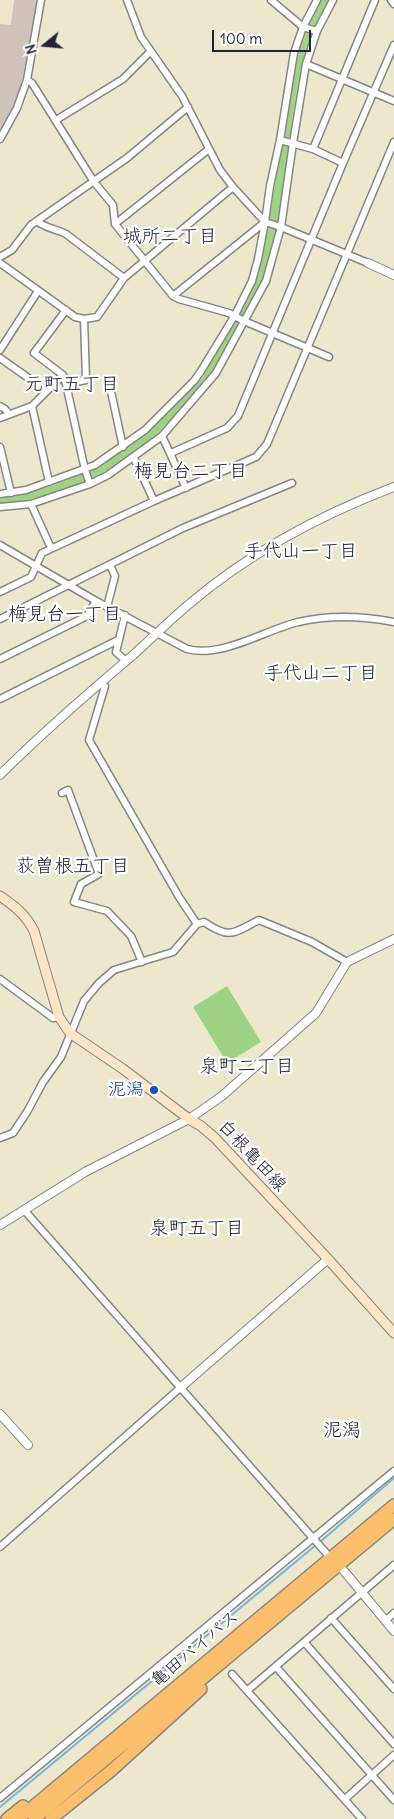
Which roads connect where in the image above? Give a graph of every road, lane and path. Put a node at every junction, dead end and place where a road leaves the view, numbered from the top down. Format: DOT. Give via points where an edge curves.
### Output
graph roads {
  1 [pos="41,0"];
  2 [pos="127,0"];
  3 [pos="271,0"];
  4 [pos="317,0"];
  5 [pos="333,0"];
  6 [pos="375,0"];
  7 [pos="391,0"];
  8 [pos="394,4"];
  9 [pos="303,26"];
  10 [pos="317,31"];
  11 [pos="394,45"];
  12 [pos="150,52"];
  13 [pos="306,64"];
  14 [pos="26,80"];
  15 [pos="341,80"];
  16 [pos="374,93"];
  17 [pos="394,101"];
  18 [pos="188,107"];
  19 [pos="56,120"];
  20 [pos="0,139"];
  21 [pos="280,140"];
  22 [pos="394,142"];
  23 [pos="292,143"];
  24 [pos="209,149"];
  25 [pos="312,149"];
  26 [pos="343,163"];
  27 [pos="94,182"];
  28 [pos="233,187"];
  29 [pos="37,221"];
  30 [pos="266,222"];
  31 [pos="115,224"];
  32 [pos="281,227"];
  33 [pos="312,241"];
  34 [pos="346,255"];
  35 [pos="0,257"];
  36 [pos="144,260"];
  37 [pos="0,263"];
  38 [pos="368,263"];
  39 [pos="394,276"];
  40 [pos="124,278"];
  41 [pos="38,291"];
  42 [pos="173,296"];
  43 [pos="66,310"];
  44 [pos="235,315"];
  45 [pos="84,319"];
  46 [pos="244,321"];
  47 [pos="273,334"];
  48 [pos="308,349"];
  49 [pos="0,350"];
  50 [pos="329,357"];
  51 [pos="0,358"];
  52 [pos="62,375"];
  53 [pos="66,384"];
  54 [pos="110,388"];
  55 [pos="47,391"];
  56 [pos="0,406"];
  57 [pos="32,406"];
  58 [pos="9,414"];
  59 [pos="0,418"];
  60 [pos="162,436"];
  61 [pos="0,447"];
  62 [pos="123,447"];
  63 [pos="171,453"];
  64 [pos="134,458"];
  65 [pos="85,470"];
  66 [pos="49,482"];
  67 [pos="292,483"];
  68 [pos="90,484"];
  69 [pos="394,487"];
  70 [pos="186,488"];
  71 [pos="11,493"];
  72 [pos="0,494"];
  73 [pos="154,501"];
  74 [pos="32,504"];
  75 [pos="0,508"];
  76 [pos="0,546"];
  77 [pos="51,548"];
  78 [pos="36,565"];
  79 [pos="110,565"];
  80 [pos="70,585"];
  81 [pos="0,592"];
  82 [pos="96,601"];
  83 [pos="107,606"];
  84 [pos="125,615"];
  85 [pos="0,619"];
  86 [pos="394,622"];
  87 [pos="158,633"];
  88 [pos="118,640"];
  89 [pos="0,659"];
  90 [pos="126,661"];
  91 [pos="101,682"];
  92 [pos="0,699"];
  93 [pos="0,775"];
  94 [pos="62,793"];
  95 [pos="0,896"];
  96 [pos="197,924"];
  97 [pos="394,940"];
  98 [pos="142,962"];
  99 [pos="347,962"];
  100 [pos="0,979"];
  101 [pos="58,1017"];
  102 [pos="70,1032"];
  103 [pos="189,1119"];
  104 [pos="0,1138"];
  105 [pos="25,1211"];
  106 [pos="0,1225"];
  107 [pos="328,1259"];
  108 [pos="394,1333"];
  109 [pos="180,1388"];
  110 [pos="0,1414"];
  111 [pos="28,1444"];
  112 [pos="394,1471"];
  113 [pos="394,1505"];
  114 [pos="394,1520"];
  115 [pos="314,1539"];
  116 [pos="0,1547"];
  117 [pos="328,1554"];
  118 [pos="394,1565"];
  119 [pos="344,1571"];
  120 [pos="361,1592"];
  121 [pos="394,1613"];
  122 [pos="332,1618"];
  123 [pos="385,1621"];
  124 [pos="394,1631"];
  125 [pos="252,1638"];
  126 [pos="305,1643"];
  127 [pos="276,1667"];
  128 [pos="192,1674"];
  129 [pos="232,1674"];
  130 [pos="394,1689"];
  131 [pos="248,1690"];
  132 [pos="394,1744"];
  133 [pos="394,1756"];
  134 [pos="371,1775"];
  135 [pos="0,1798"];
  136 [pos="345,1799"];
  137 [pos="394,1800"];
  138 [pos="7,1819"];
  139 [pos="18,1819"];
  140 [pos="34,1819"];
  141 [pos="51,1819"];
  142 [pos="362,1819"];
  1 -- 14 [label="street"];
  2 -- 12 [label="street"];
  3 -- 9 [label="street"];
  4 -- 9 [label="street"];
  5 -- 10 [label="street"];
  6 -- 15 [label="street"];
  7 -- 8 [label="street"];
  9 -- 10 [label="street"];
  9 -- 21 [label="street" via="294,53"];
  10 -- 13 [label="street"];
  11 -- 16 [label="street"];
  12 -- 18 [label="street"];
  12 -- 19 [label="street" via="123,78"];
  13 -- 15 [label="street"];
  13 -- 23 [label="street"];
  14 -- 19 [label="street" via="32,83"];
  14 -- 20 [label="street" via="17,108"];
  15 -- 16 [label="street"];
  15 -- 25 [label="street"];
  16 -- 17 [label="street"];
  16 -- 26 [label="street"];
  18 -- 24 [label="street"];
  18 -- 27 [label="street"];
  19 -- 27 [label="street"];
  21 -- 23 [label="street"];
  21 -- 30 [label="street"];
  22 -- 34 [label="street"];
  23 -- 25 [label="street"];
  23 -- 32 [label="street"];
  24 -- 28 [label="street"];
  24 -- 31 [label="street"];
  25 -- 26 [label="street"];
  26 -- 33 [label="street"];
  27 -- 29 [label="street"];
  27 -- 31 [label="street" via="113,205"];
  28 -- 30 [label="street"];
  28 -- 36 [label="street"];
  29 -- 35 [label="street" via="12,250"];
  29 -- 40 [label="street" via="66,234"];
  30 -- 32 [label="street"];
  30 -- 42 [label="street"];
  30 -- 44 [label="street" via="252,281"];
  31 -- 36 [label="street"];
  32 -- 33 [label="street"];
  32 -- 46 [label="street" via="266,280"];
  33 -- 34 [label="street"];
  33 -- 47 [label="street"];
  34 -- 38 [label="street"];
  34 -- 48 [label="street"];
  36 -- 40 [label="street"];
  36 -- 42 [label="street"];
  37 -- 41 [label="street"];
  38 -- 39 [label="street"];
  40 -- 45 [label="street" via="97,317"];
  41 -- 43 [label="street"];
  41 -- 49 [label="street"];
  42 -- 44 [label="street"];
  43 -- 45 [label="street"];
  43 -- 52 [label="street" via="34,353"];
  44 -- 46 [label="street"];
  44 -- 62 [label="street" via="194,381 160,417"];
  45 -- 53 [label="street" via="86,380"];
  46 -- 47 [label="street"];
  46 -- 60 [label="street" via="216,373"];
  47 -- 48 [label="street"];
  47 -- 63 [label="street" via="238,416 226,428"];
  48 -- 50 [label="street"];
  48 -- 70 [label="street" via="268,444 256,457"];
  51 -- 55 [label="street"];
  52 -- 53 [label="street"];
  52 -- 55 [label="street"];
  53 -- 65 [label="street"];
  54 -- 62 [label="street"];
  55 -- 57 [label="street"];
  56 -- 58 [label="street"];
  57 -- 58 [label="street"];
  57 -- 66 [label="street"];
  58 -- 59 [label="street"];
  60 -- 63 [label="street"];
  60 -- 64 [label="street"];
  61 -- 71 [label="street"];
  62 -- 65 [label="street"];
  63 -- 70 [label="street"];
  64 -- 68 [label="street"];
  64 -- 73 [label="street"];
  65 -- 66 [label="street"];
  65 -- 68 [label="street"];
  66 -- 71 [label="street"];
  67 -- 79 [label="street" via="183,528"];
  68 -- 74 [label="street"];
  69 -- 87 [label="street" via="337,510 266,549 215,583"];
  70 -- 73 [label="street"];
  71 -- 72 [label="street"];
  73 -- 77 [label="street"];
  74 -- 75 [label="street"];
  74 -- 77 [label="street"];
  76 -- 78 [label="street"];
  77 -- 78 [label="street" via="42,553"];
  78 -- 80 [label="street"];
  78 -- 81 [label="street" via="31,577"];
  79 -- 80 [label="street"];
  79 -- 83 [label="street" via="115,576"];
  80 -- 82 [label="street"];
  80 -- 85 [label="street"];
  82 -- 83 [label="street"];
  82 -- 89 [label="street" via="86,616"];
  83 -- 84 [label="street"];
  84 -- 87 [label="street"];
  84 -- 88 [label="street"];
  86 -- 87 [label="street" via="355,618 315,619 236,644 202,651 187,649"];
  87 -- 90 [label="street"];
  88 -- 90 [label="street" via="116,652"];
  88 -- 92 [label="street"];
  90 -- 91 [label="street"];
  91 -- 93 [label="street"];
  91 -- 96 [label="street" via="105,686 89,740"];
  94 -- 98 [label="street" via="68,790 99,874 81,884 74,902 107,911 132,936"];
  95 -- 101 [label="main road, 白根亀田線" via="28,919 34,931"];
  96 -- 98 [label="street" via="173,952"];
  96 -- 99 [label="street" via="204,922 220,932 234,933 259,920 312,942"];
  97 -- 99 [label="street"];
  98 -- 102 [label="street" via="114,970 99,982 84,1001"];
  99 -- 103 [label="street" via="316,1013 222,1096"];
  100 -- 101 [label="street" via="53,1018"];
  101 -- 102 [label="main road, 白根亀田線"];
  102 -- 103 [label="main road, 白根亀田線"];
  102 -- 104 [label="street" via="61,1057 42,1082 27,1112 13,1133"];
  103 -- 105 [label="street" via="85,1172"];
  103 -- 107 [label="main road, 白根亀田線" via="215,1138"];
  105 -- 106 [label="street"];
  105 -- 109 [label="street"];
  107 -- 108 [label="main road, 白根亀田線"];
  107 -- 109 [label="street"];
  109 -- 115 [label="street"];
  109 -- 116 [label="street"];
  110 -- 111 [label="street"];
  112 -- 115 [label="street"];
  113 -- 128 [label="highway, 亀田バイパス"];
  114 -- 125 [label="highway, 亀田バイパス"];
  115 -- 117 [label="street"];
  115 -- 135 [label="street"];
  118 -- 120 [label="street"];
  119 -- 120 [label="street"];
  120 -- 122 [label="street"];
  120 -- 123 [label="street"];
  121 -- 123 [label="street"];
  122 -- 126 [label="street"];
  122 -- 130 [label="street"];
  123 -- 124 [label="street"];
  125 -- 140 [label="highway, 亀田バイパス"];
  125 -- 141 [label="highway" via="185,1705"];
  126 -- 127 [label="street"];
  126 -- 132 [label="street"];
  127 -- 131 [label="street"];
  127 -- 134 [label="street"];
  128 -- 138 [label="highway" via="180,1676"];
  128 -- 139 [label="highway, 亀田バイパス"];
  129 -- 131 [label="street"];
  131 -- 136 [label="street"];
  133 -- 134 [label="street"];
  134 -- 136 [label="street"];
  134 -- 137 [label="street"];
  136 -- 142 [label="street"];
}
